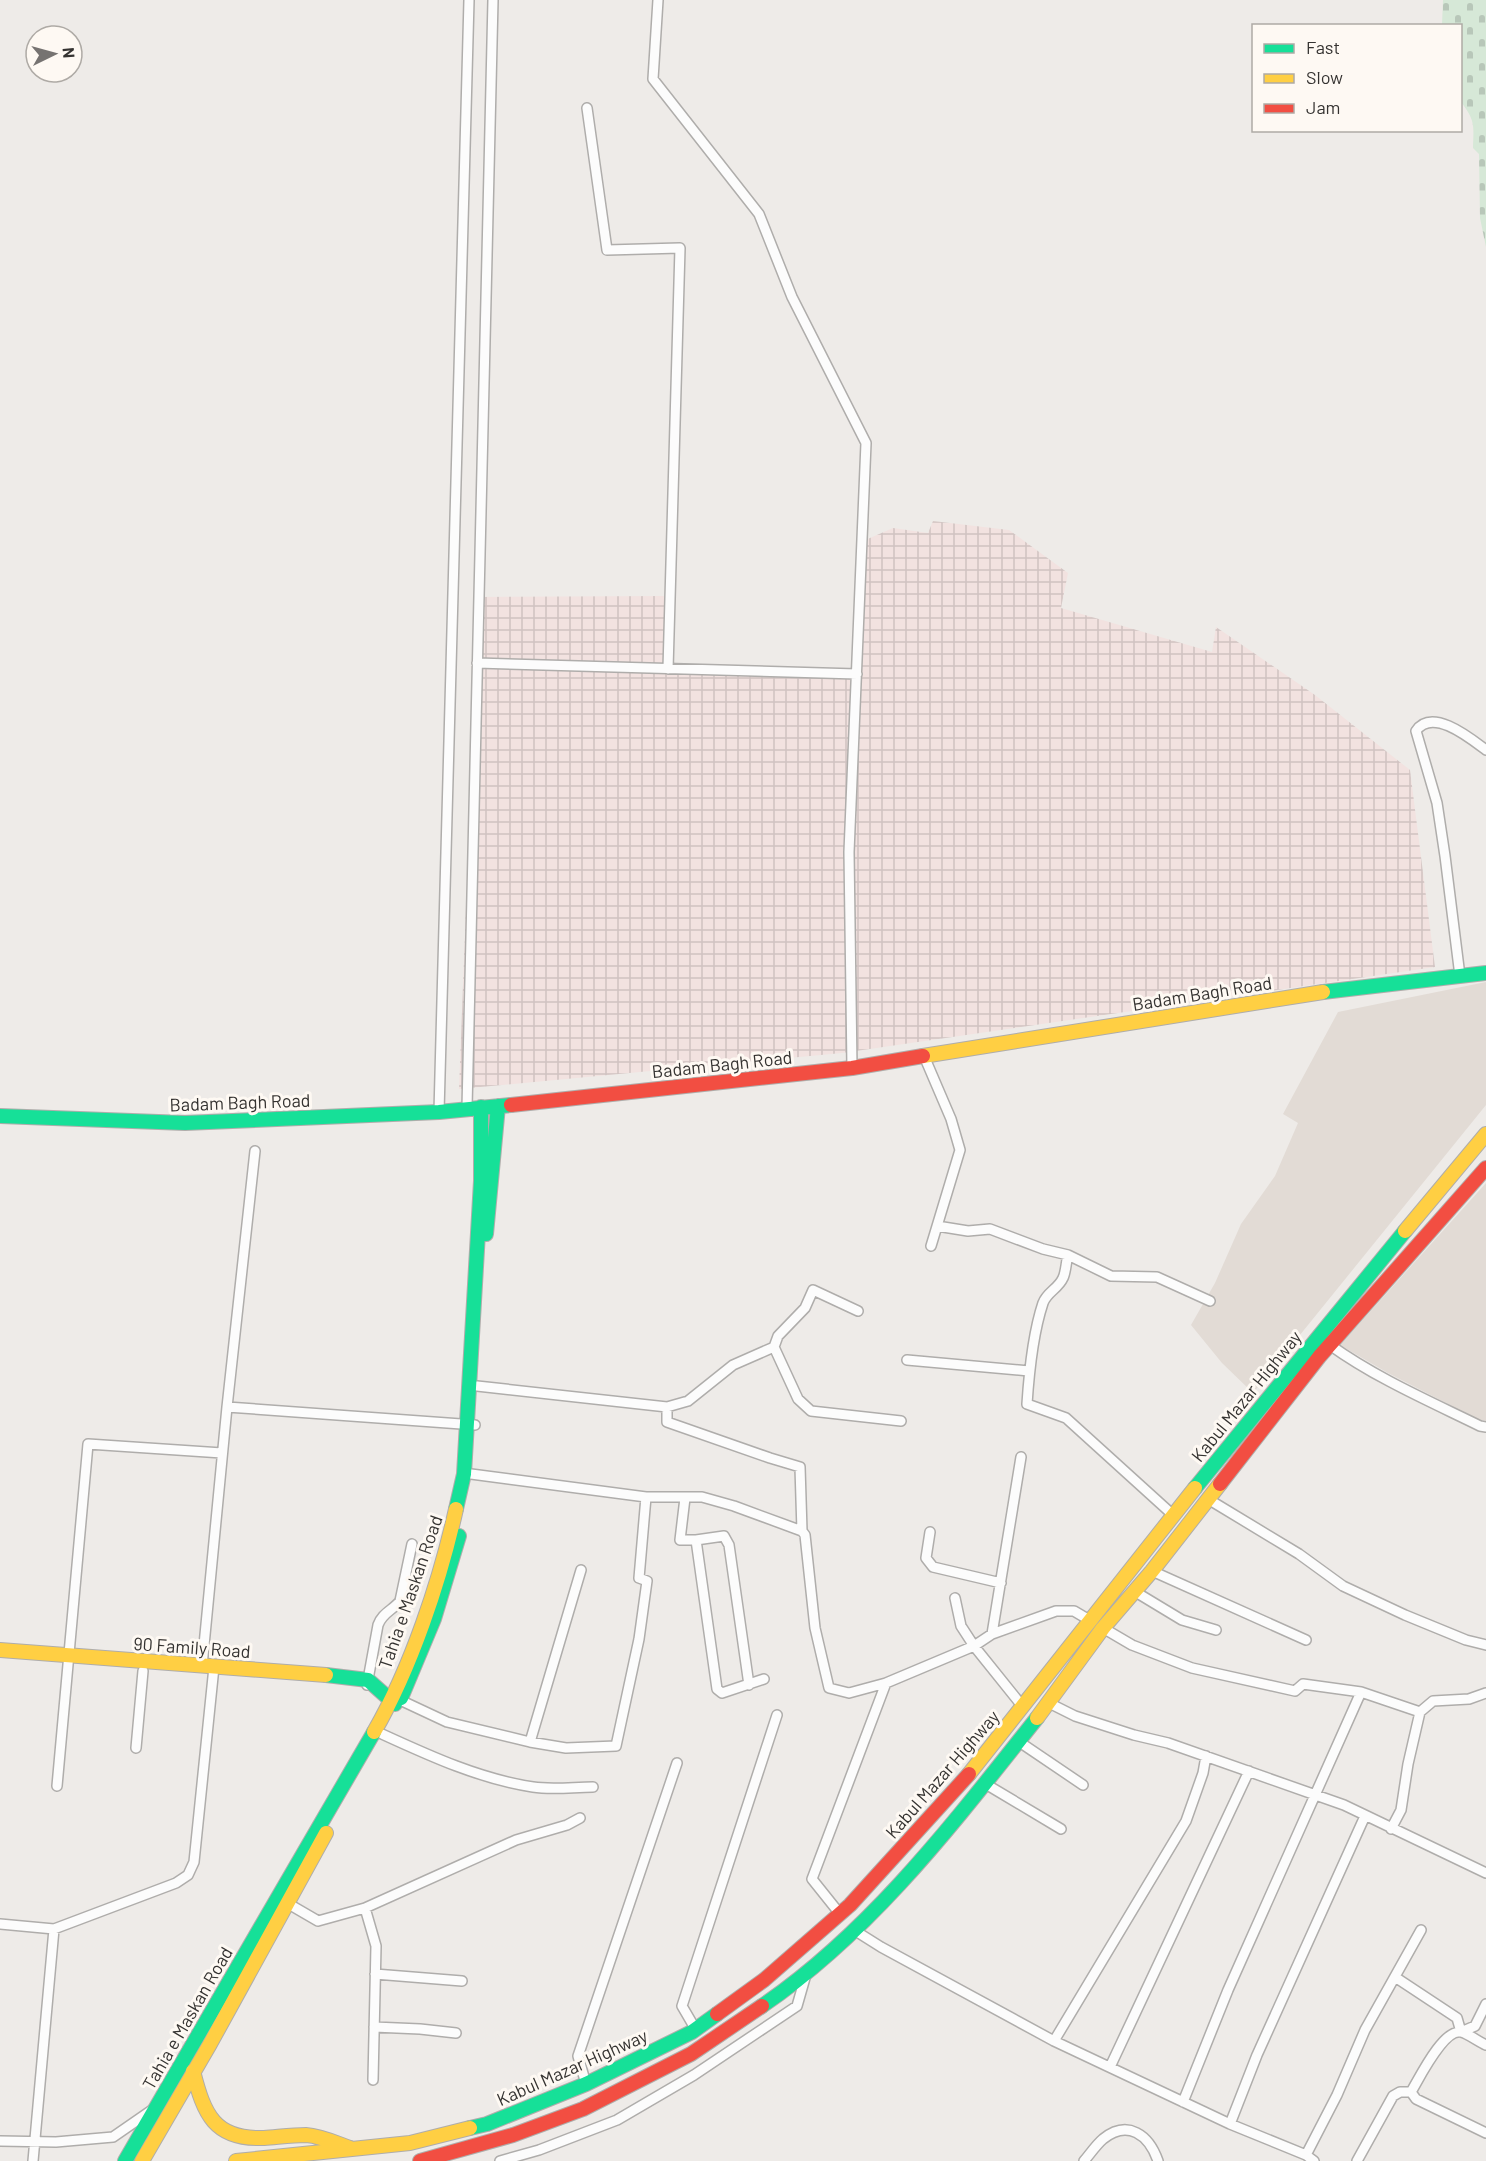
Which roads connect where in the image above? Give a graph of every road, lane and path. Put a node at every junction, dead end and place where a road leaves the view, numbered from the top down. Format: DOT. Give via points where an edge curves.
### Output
graph roads {
  1 [pos="468,0"];
  2 [pos="493,0"];
  3 [pos="658,0"];
  4 [pos="587,108"];
  5 [pos="477,663"];
  6 [pos="668,669"];
  7 [pos="857,674"];
  8 [pos="1486,750"];
  9 [pos="1486,973"];
  10 [pos="1460,976"];
  11 [pos="924,1056"];
  12 [pos="852,1068"];
  13 [pos="498,1106"];
  14 [pos="474,1107"];
  15 [pos="439,1112"];
  16 [pos="0,1116"];
  17 [pos="1486,1134"];
  18 [pos="255,1151"];
  19 [pos="1486,1168"];
  20 [pos="937,1226"];
  21 [pos="931,1246"];
  22 [pos="1068,1255"];
  23 [pos="1210,1301"];
  24 [pos="858,1311"];
  25 [pos="1330,1345"];
  26 [pos="774,1347"];
  27 [pos="907,1360"];
  28 [pos="1029,1371"];
  29 [pos="477,1386"];
  30 [pos="226,1407"];
  31 [pos="667,1407"];
  32 [pos="901,1421"];
  33 [pos="471,1424"];
  34 [pos="1486,1427"];
  35 [pos="222,1453"];
  36 [pos="1022,1457"];
  37 [pos="471,1474"];
  38 [pos="646,1497"];
  39 [pos="685,1498"];
  40 [pos="1208,1499"];
  41 [pos="1173,1515"];
  42 [pos="801,1532"];
  43 [pos="930,1532"];
  44 [pos="696,1540"];
  45 [pos="412,1544"];
  46 [pos="581,1570"];
  47 [pos="1152,1571"];
  48 [pos="1001,1583"];
  49 [pos="1134,1591"];
  50 [pos="955,1598"];
  51 [pos="1091,1621"];
  52 [pos="1103,1628"];
  53 [pos="1216,1629"];
  54 [pos="992,1634"];
  55 [pos="1306,1640"];
  56 [pos="1486,1645"];
  57 [pos="974,1646"];
  58 [pos="0,1650"];
  59 [pos="0,1660"];
  60 [pos="68,1661"];
  61 [pos="210,1670"];
  62 [pos="143,1671"];
  63 [pos="764,1679"];
  64 [pos="886,1683"];
  65 [pos="371,1685"];
  66 [pos="749,1685"];
  67 [pos="1361,1692"];
  68 [pos="1486,1693"];
  69 [pos="396,1702"];
  70 [pos="1049,1703"];
  71 [pos="1023,1707"];
  72 [pos="1420,1712"];
  73 [pos="777,1715"];
  74 [pos="382,1734"];
  75 [pos="1018,1741"];
  76 [pos="530,1742"];
  77 [pos="136,1748"];
  78 [pos="1206,1756"];
  79 [pos="677,1763"];
  80 [pos="1249,1771"];
  81 [pos="984,1784"];
  82 [pos="1083,1785"];
  83 [pos="57,1786"];
  84 [pos="593,1787"];
  85 [pos="1316,1795"];
  86 [pos="1365,1816"];
  87 [pos="580,1818"];
  88 [pos="1060,1829"];
  89 [pos="1391,1829"];
  90 [pos="1486,1873"];
  91 [pos="287,1903"];
  92 [pos="365,1908"];
  93 [pos="840,1914"];
  94 [pos="0,1923"];
  95 [pos="54,1929"];
  96 [pos="854,1930"];
  97 [pos="1421,1930"];
  98 [pos="806,1972"];
  99 [pos="375,1974"];
  100 [pos="1395,1977"];
  101 [pos="462,1981"];
  102 [pos="1486,2004"];
  103 [pos="374,2028"];
  104 [pos="696,2030"];
  105 [pos="1461,2032"];
  106 [pos="456,2033"];
  107 [pos="1054,2041"];
  108 [pos="1486,2045"];
  109 [pos="1110,2067"];
  110 [pos="193,2071"];
  111 [pos="373,2080"];
  112 [pos="586,2084"];
  113 [pos="1411,2092"];
  114 [pos="1183,2102"];
  115 [pos="156,2107"];
  116 [pos="1230,2124"];
  117 [pos="1486,2133"];
  118 [pos="0,2141"];
  119 [pos="35,2142"];
  120 [pos="354,2150"];
  121 [pos="1310,2158"];
  122 [pos="33,2161"];
  123 [pos="125,2161"];
  124 [pos="142,2161"];
  125 [pos="236,2161"];
  126 [pos="420,2161"];
  127 [pos="500,2161"];
  128 [pos="1084,2161"];
  129 [pos="1158,2161"];
  130 [pos="1357,2161"];
  1 -- 15 [label="street"];
  2 -- 5 [label="street"];
  3 -- 7 [label="street" via="653,80 759,214 792,297 866,443"];
  4 -- 6 [label="street" via="607,250 680,248"];
  5 -- 6 [label="street"];
  5 -- 14 [label="street"];
  6 -- 7 [label="street"];
  7 -- 12 [label="street" via="849,852"];
  8 -- 10 [label="street" via="1442,724 1428,722 1416,731 1437,803"];
  9 -- 10 [label="main road, Badam Bagh Road"];
  10 -- 11 [label="main road, Badam Bagh Road" via="1316,993"];
  11 -- 12 [label="main road, Badam Bagh Road"];
  11 -- 20 [label="street" via="960,1150"];
  12 -- 13 [label="main road, Badam Bagh Road"];
  13 -- 14 [label="main road, Badam Bagh Road"];
  13 -- 29 [label="main road, Tahia e Maskan Road"];
  14 -- 15 [label="main road, Badam Bagh Road"];
  14 -- 33 [label="main road, Tahia e Maskan Road" via="481,1181"];
  15 -- 16 [label="main road, Badam Bagh Road" via="185,1123"];
  17 -- 41 [label="main road, Kabul Mazar Highway"];
  18 -- 30 [label="street"];
  19 -- 25 [label="main road, Kabul Mazar Highway"];
  20 -- 21 [label="street"];
  20 -- 22 [label="street" via="968,1231 990,1229"];
  22 -- 23 [label="street" via="1111,1276 1157,1277"];
  22 -- 28 [label="street" via="1063,1278 1042,1306"];
  24 -- 26 [label="street" via="813,1290 806,1308 778,1336"];
  25 -- 34 [label="street" via="1356,1364"];
  25 -- 40 [label="main road, Kabul Mazar Highway"];
  26 -- 31 [label="street" via="733,1365 688,1401"];
  26 -- 32 [label="street" via="798,1399 811,1411"];
  27 -- 28 [label="street"];
  28 -- 41 [label="street" via="1027,1404 1066,1418"];
  29 -- 31 [label="street"];
  29 -- 33 [label="main road, Tahia e Maskan Road"];
  30 -- 33 [label="street"];
  30 -- 35 [label="street"];
  31 -- 42 [label="street" via="668,1422 800,1467"];
  33 -- 37 [label="main road, Tahia e Maskan Road"];
  33 -- 69 [label="main road, Tahia e Maskan Road" via="450,1536"];
  35 -- 60 [label="street" via="88,1443"];
  35 -- 61 [label="street"];
  36 -- 48 [label="street"];
  37 -- 38 [label="street"];
  37 -- 69 [label="main road, Tahia e Maskan Road" via="448,1582 420,1660"];
  38 -- 39 [label="street"];
  38 -- 76 [label="street" via="639,1578 647,1581 616,1746 566,1748"];
  39 -- 42 [label="street" via="702,1497 723,1503"];
  39 -- 44 [label="street" via="680,1539"];
  40 -- 47 [label="main road, Kabul Mazar Highway"];
  40 -- 56 [label="street" via="1344,1586 1425,1624"];
  41 -- 51 [label="main road, Kabul Mazar Highway"];
  42 -- 64 [label="street" via="805,1535 815,1628 829,1688 849,1693"];
  43 -- 48 [label="street" via="926,1558 933,1567"];
  44 -- 66 [label="street" via="724,1536 729,1545"];
  44 -- 66 [label="street" via="717,1689 722,1692"];
  45 -- 65 [label="street" via="400,1601 381,1617 378,1625"];
  46 -- 76 [label="street"];
  47 -- 49 [label="main road, Kabul Mazar Highway"];
  47 -- 55 [label="street"];
  48 -- 54 [label="street"];
  49 -- 52 [label="main road, Kabul Mazar Highway"];
  49 -- 53 [label="street" via="1182,1620"];
  50 -- 57 [label="street" via="961,1626"];
  51 -- 54 [label="street" via="1074,1611 1056,1611"];
  51 -- 71 [label="main road, Kabul Mazar Highway"];
  52 -- 67 [label="street" via="1132,1645 1192,1668 1295,1691 1303,1684"];
  52 -- 70 [label="main road, Kabul Mazar Highway"];
  54 -- 57 [label="street"];
  57 -- 64 [label="street"];
  57 -- 71 [label="street"];
  58 -- 60 [label="main road, 90 Family Road"];
  59 -- 60 [label="main road, 90 Family Road"];
  60 -- 61 [label="main road, 90 Family Road"];
  60 -- 62 [label="main road, 90 Family Road"];
  60 -- 83 [label="street"];
  61 -- 62 [label="main road, 90 Family Road"];
  61 -- 65 [label="main road, 90 Family Road" via="362,1678"];
  61 -- 95 [label="street" via="194,1862 188,1875"];
  62 -- 77 [label="street"];
  63 -- 66 [label="street"];
  64 -- 93 [label="street" via="812,1879"];
  65 -- 69 [label="main road"];
  67 -- 72 [label="street"];
  67 -- 85 [label="street"];
  68 -- 72 [label="street" via="1469,1699 1433,1701"];
  69 -- 74 [label="main road, Tahia e Maskan Road"];
  69 -- 76 [label="street" via="447,1722"];
  69 -- 115 [label="main road, Tahia e Maskan Road" via="380,1722"];
  70 -- 75 [label="main road, Kabul Mazar Highway"];
  70 -- 78 [label="street" via="1075,1716"];
  71 -- 93 [label="main road, Kabul Mazar Highway" via="961,1785"];
  72 -- 89 [label="street" via="1401,1810"];
  73 -- 104 [label="street" via="682,2006"];
  74 -- 84 [label="street" via="492,1779 535,1788"];
  74 -- 91 [label="main road, Tahia e Maskan Road"];
  75 -- 81 [label="main road, Kabul Mazar Highway"];
  75 -- 82 [label="street"];
  78 -- 80 [label="street"];
  78 -- 107 [label="street" via="1186,1821"];
  79 -- 112 [label="street" via="578,2056"];
  80 -- 85 [label="street"];
  80 -- 109 [label="street"];
  81 -- 88 [label="street"];
  81 -- 96 [label="main road, Kabul Mazar Highway"];
  85 -- 86 [label="street"];
  85 -- 114 [label="street" via="1228,1990"];
  86 -- 89 [label="street"];
  86 -- 116 [label="street"];
  87 -- 92 [label="street" via="516,1840"];
  89 -- 90 [label="street"];
  91 -- 92 [label="street" via="318,1921"];
  91 -- 110 [label="main road, Tahia e Maskan Road"];
  92 -- 99 [label="street" via="376,1946"];
  93 -- 104 [label="main road, Kabul Mazar Highway" via="764,1980"];
  94 -- 95 [label="street"];
  95 -- 119 [label="street"];
  96 -- 98 [label="main road, Kabul Mazar Highway"];
  96 -- 107 [label="street"];
  97 -- 100 [label="street"];
  98 -- 126 [label="main road, Kabul Mazar Highway" via="692,2054 583,2109 513,2135"];
  98 -- 127 [label="street" via="797,2006 694,2075 617,2120"];
  99 -- 101 [label="street"];
  99 -- 103 [label="street"];
  100 -- 105 [label="street" via="1457,2018"];
  100 -- 121 [label="street" via="1365,2030"];
  102 -- 105 [label="street" via="1475,2026"];
  103 -- 106 [label="street"];
  103 -- 111 [label="street"];
  104 -- 112 [label="main road, Kabul Mazar Highway"];
  105 -- 108 [label="street"];
  105 -- 113 [label="street" via="1453,2033 1442,2043"];
  107 -- 109 [label="street"];
  109 -- 114 [label="street"];
  110 -- 120 [label="main road" via="205,2113 232,2136 314,2136"];
  110 -- 124 [label="main road, Tahia e Maskan Road"];
  112 -- 120 [label="main road, Kabul Mazar Highway" via="487,2124 410,2143"];
  113 -- 117 [label="street" via="1416,2099"];
  113 -- 130 [label="street" via="1393,2096"];
  114 -- 116 [label="street"];
  115 -- 119 [label="street" via="113,2137"];
  115 -- 123 [label="main road, Tahia e Maskan Road"];
  116 -- 121 [label="street"];
  118 -- 119 [label="street"];
  119 -- 122 [label="street"];
  120 -- 125 [label="main road, Kabul Mazar Highway"];
  128 -- 129 [label="street" via="1104,2139 1122,2130 1139,2133 1150,2142"];
}
